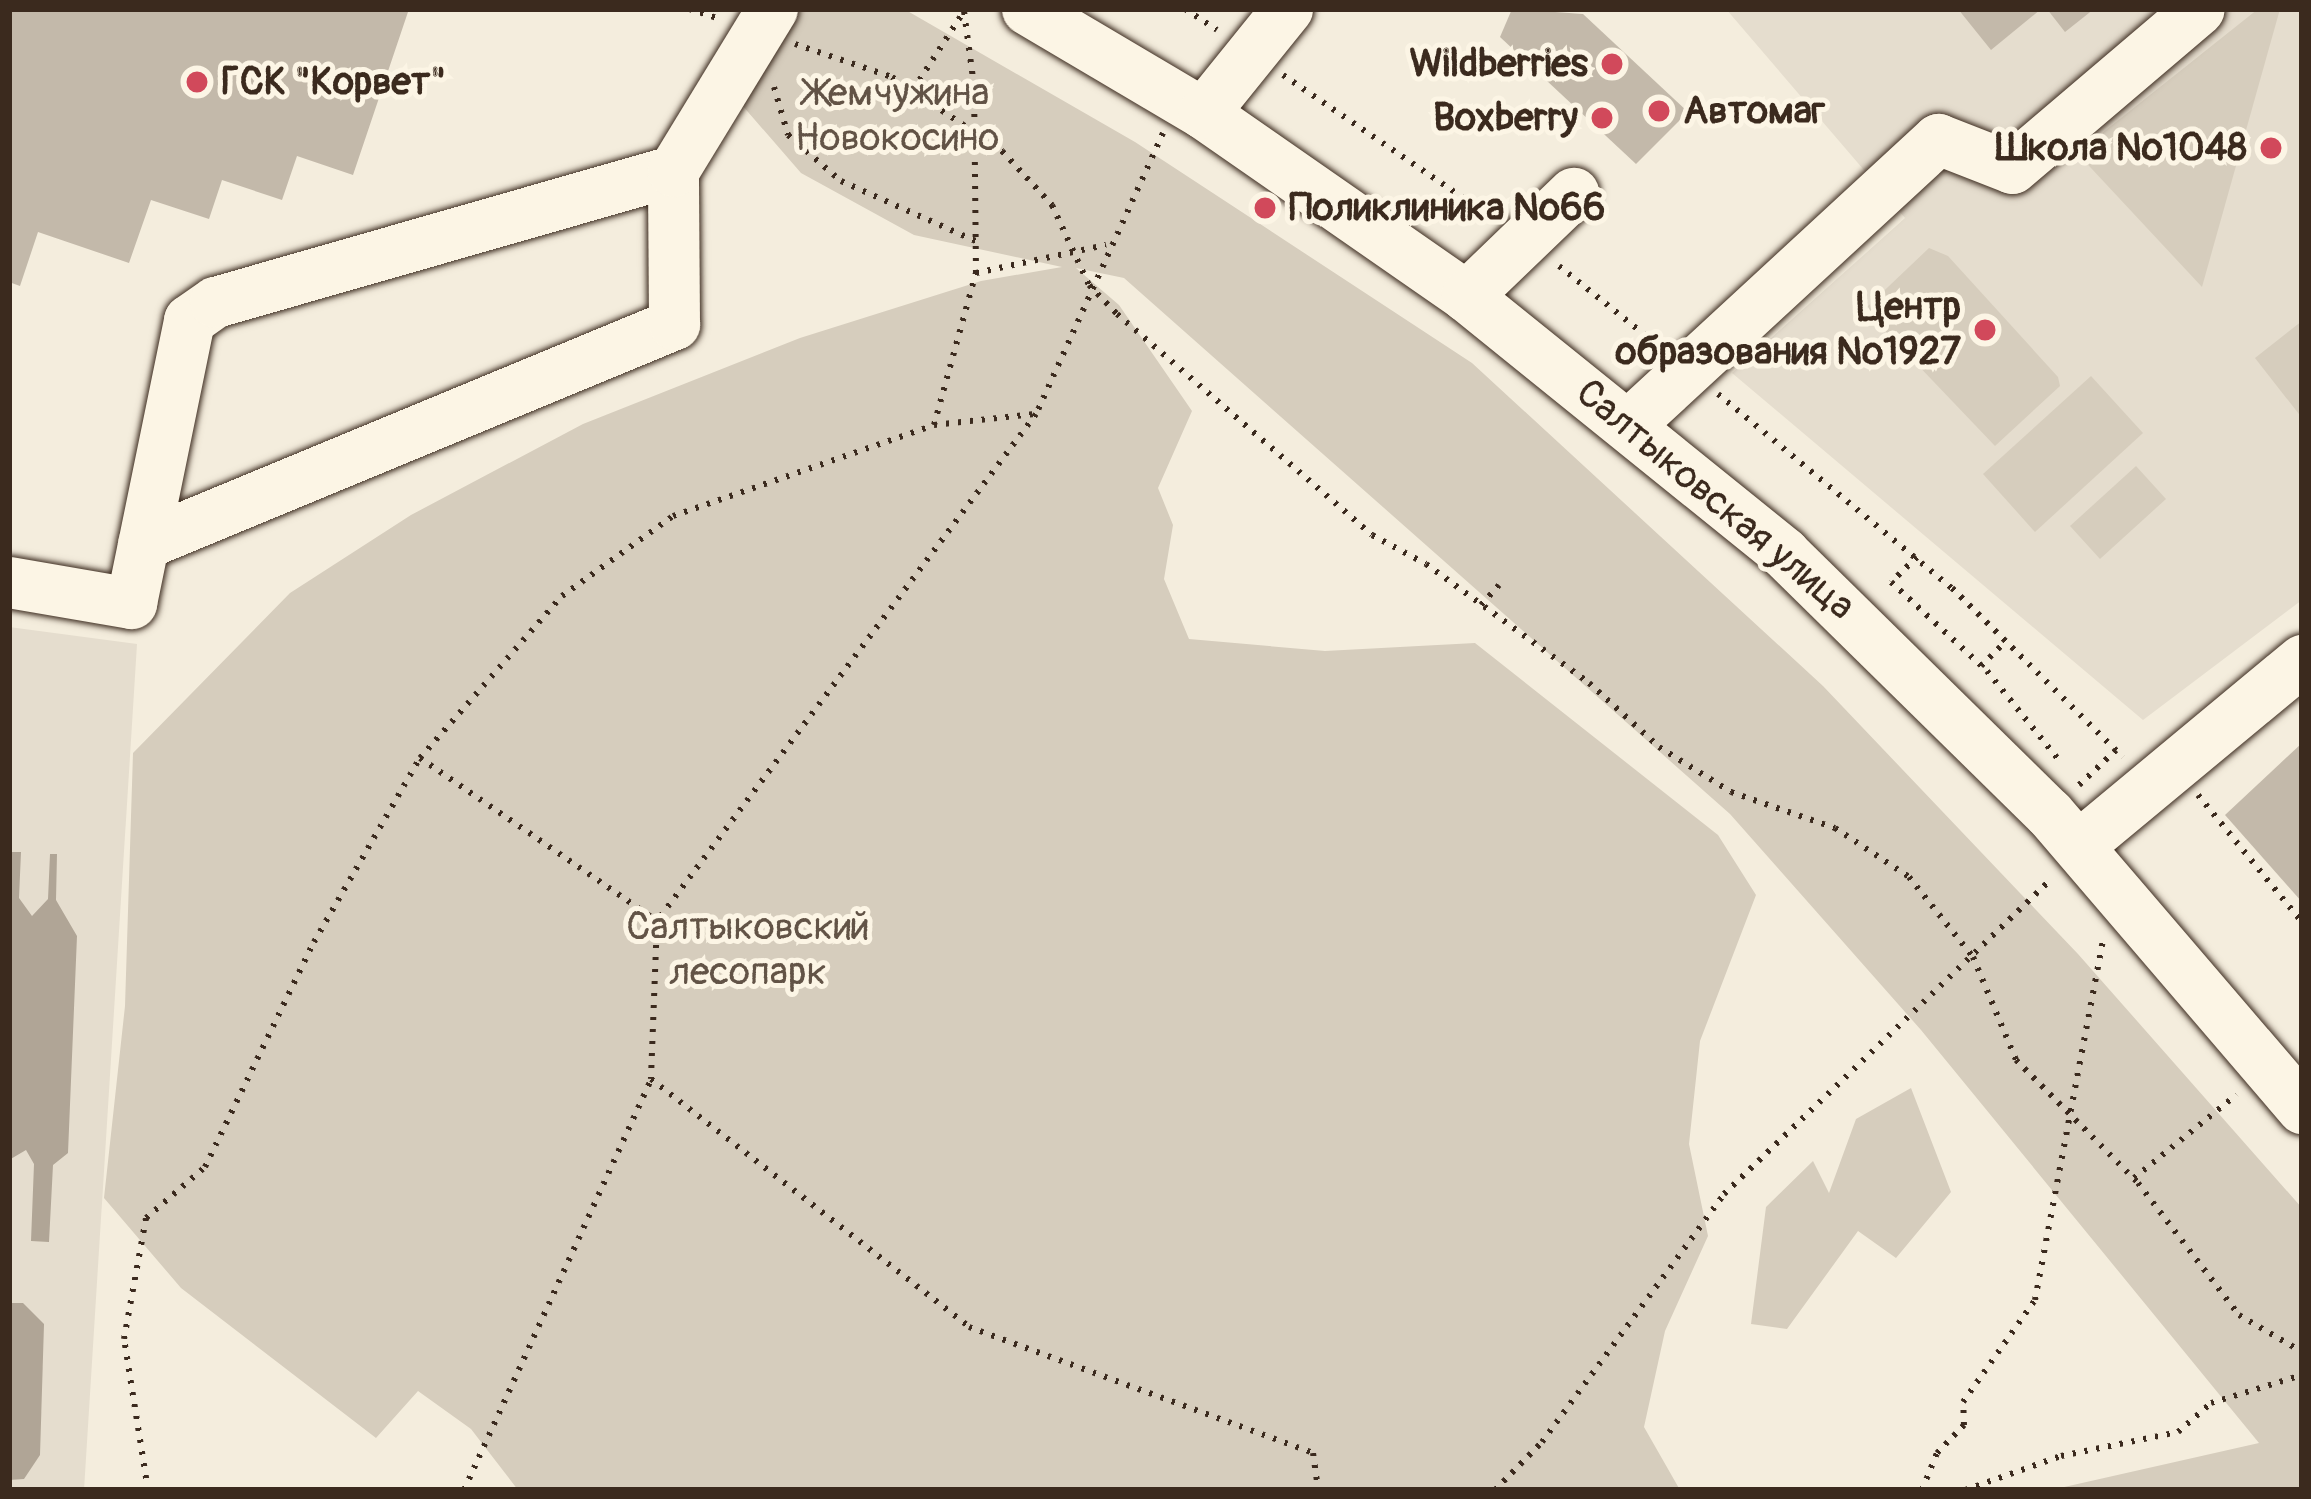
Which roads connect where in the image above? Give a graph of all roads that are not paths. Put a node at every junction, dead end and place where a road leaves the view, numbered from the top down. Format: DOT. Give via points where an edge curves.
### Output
graph roads {
  1 [pos="1027,9"];
  2 [pos="2199,9"];
  3 [pos="1271,14"];
  4 [pos="765,20"];
  5 [pos="1184,121"];
  6 [pos="673,171"];
  7 [pos="1573,193"];
  8 [pos="1466,296"];
  9 [pos="1628,424"];
  10 [pos="143,544"];
  11 [pos="9,582"];
  12 [pos="2302,660"];
  13 [pos="2064,863"];
  14 [pos="2302,1108"];
  1 -- 5 [label="street, Салтыковская улица"];
  2 -- 9 [label="street" via="2012,167 1938,139"];
  3 -- 5 [label="street"];
  4 -- 6 [label="street"];
  5 -- 8 [label="street, Салтыковская улица"];
  6 -- 10 [label="street" via="674,324"];
  6 -- 10 [label="street" via="215,302 189,320"];
  7 -- 8 [label="street"];
  8 -- 9 [label="street, Салтыковская улица"];
  9 -- 13 [label="street, Салтыковская улица" via="1858,618"];
  10 -- 11 [label="street" via="127,622"];
  12 -- 13 [label="street"];
  13 -- 14 [label="street, Салтыковская улица"];
}
